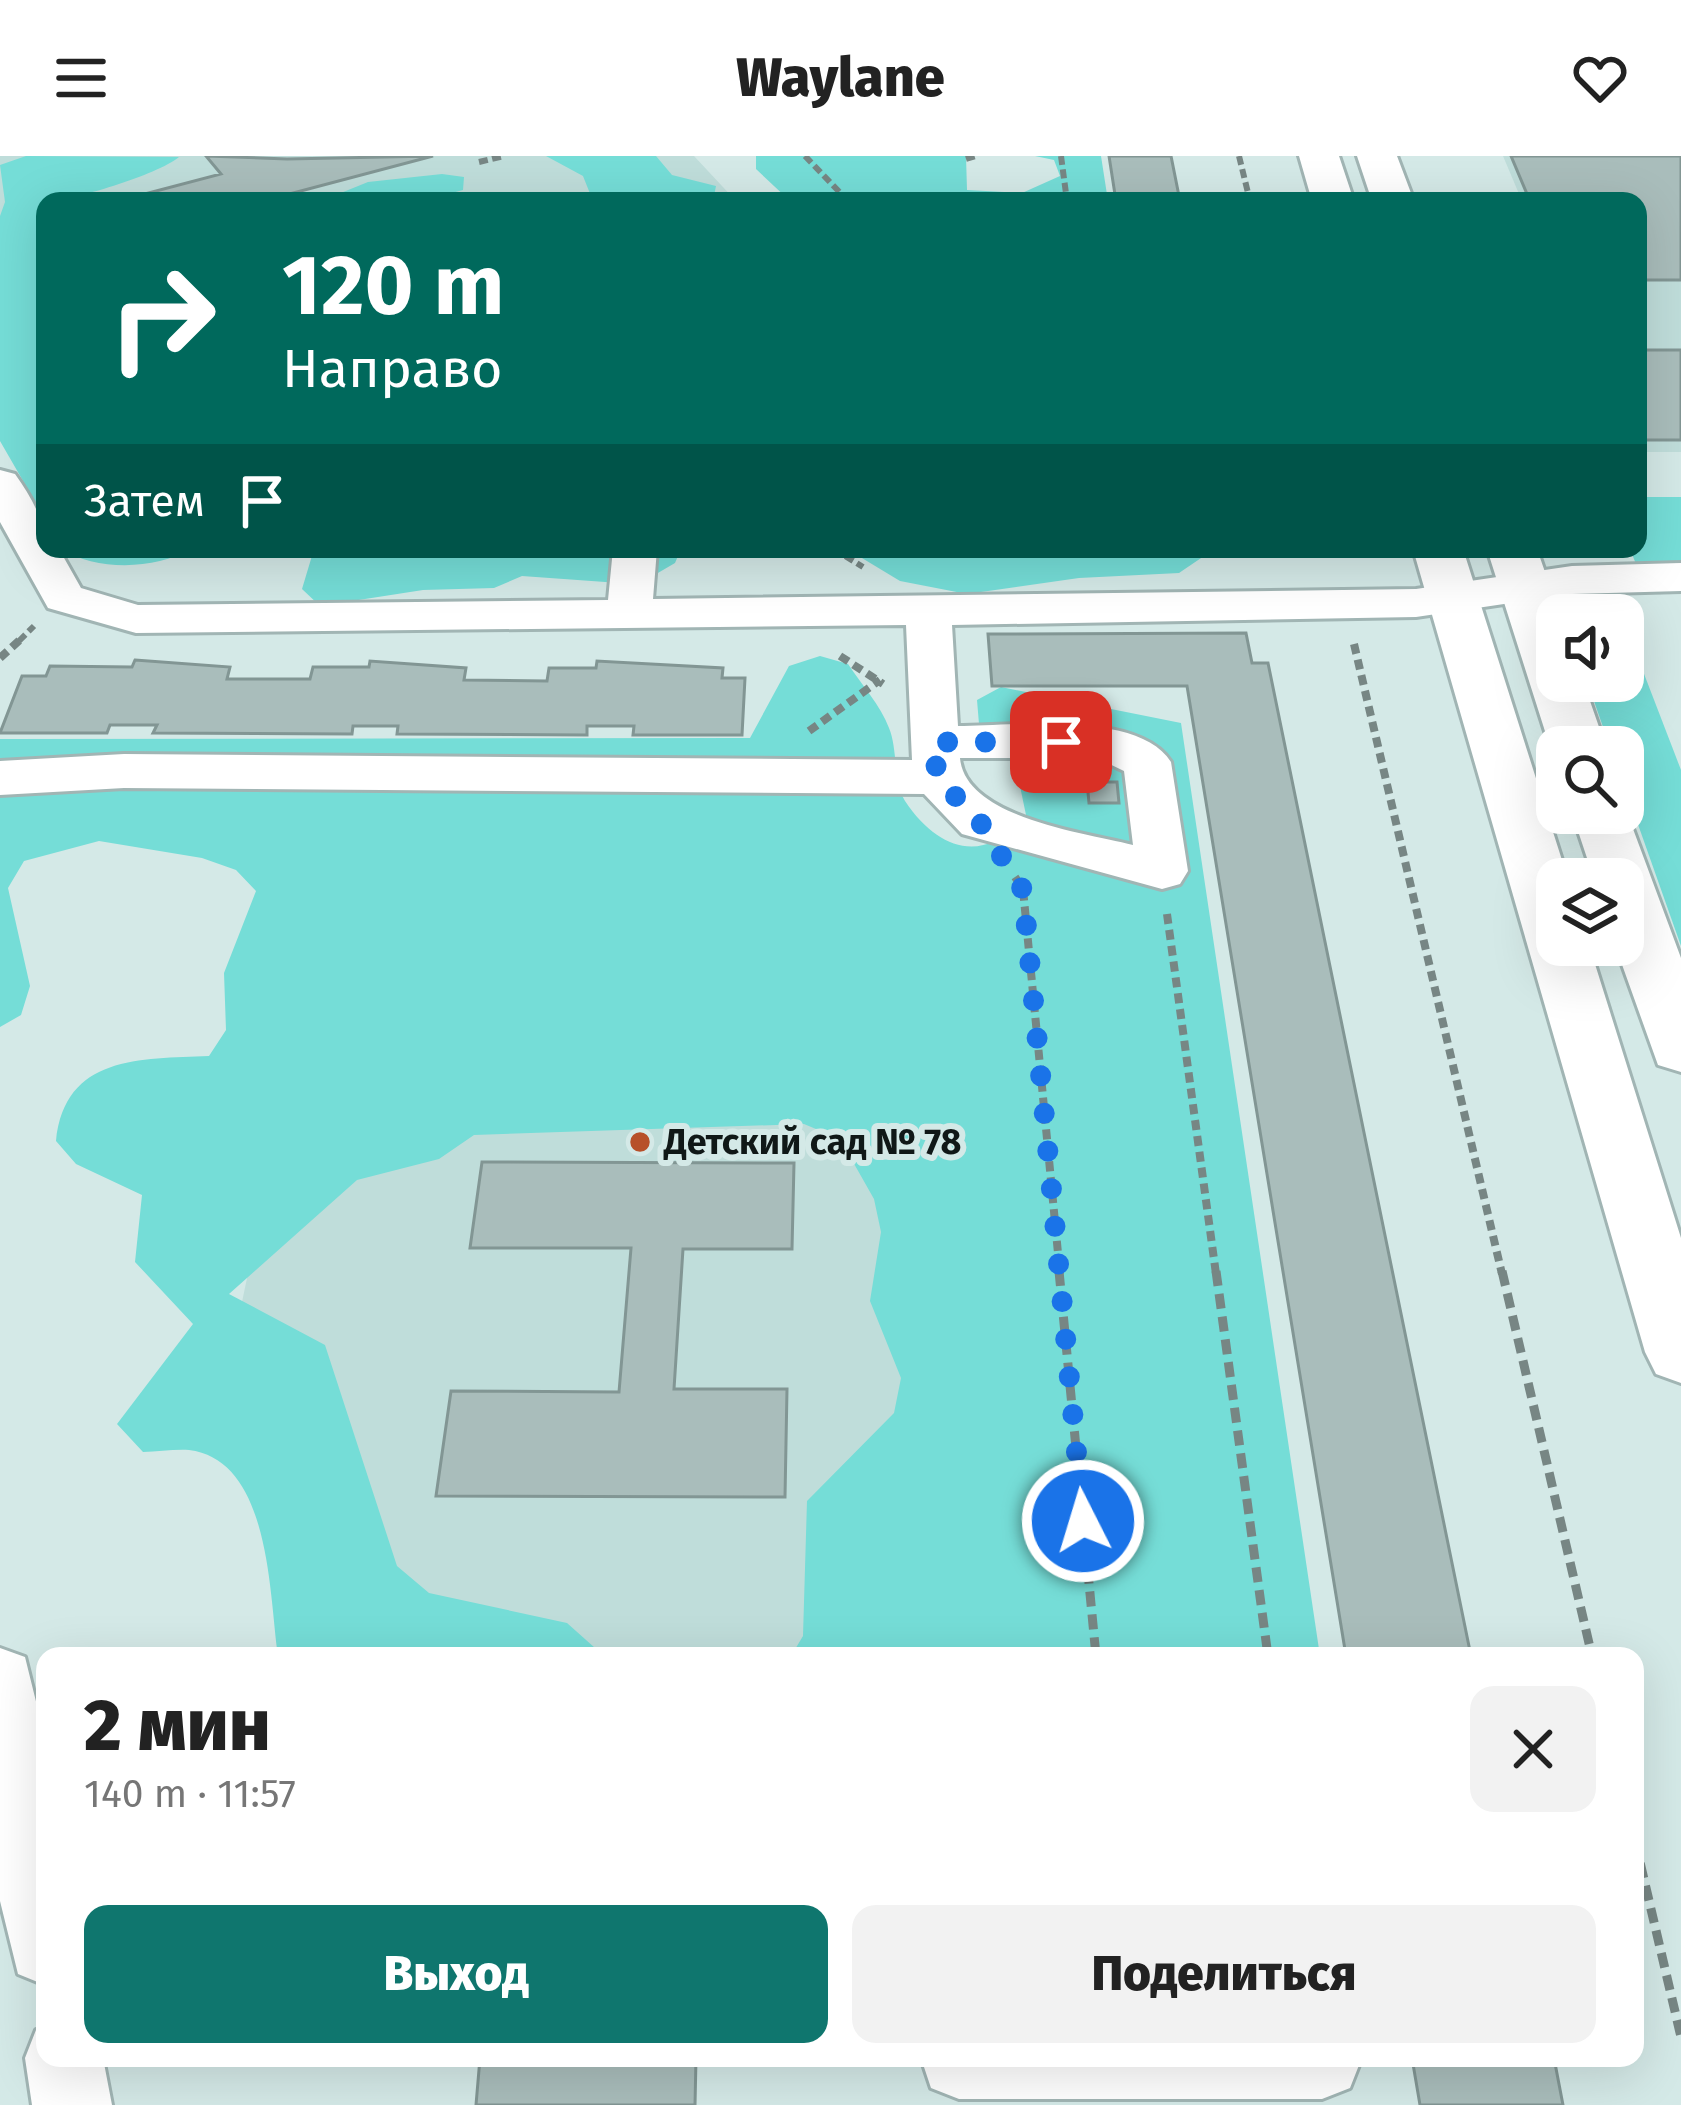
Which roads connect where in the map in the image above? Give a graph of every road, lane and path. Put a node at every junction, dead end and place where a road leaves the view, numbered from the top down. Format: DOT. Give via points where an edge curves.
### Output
graph roads {
  1 [pos="504,156"];
  2 [pos="806,156"];
  3 [pos="976,156"];
  4 [pos="1061,156"];
  5 [pos="1239,156"];
  6 [pos="1319,156"];
  7 [pos="1378,156"];
  8 [pos="966,159"];
  9 [pos="479,162"];
  10 [pos="840,192"];
  11 [pos="1066,192"];
  12 [pos="1248,192"];
  13 [pos="1330,192"];
  14 [pos="1390,192"];
  15 [pos="0,483"];
  16 [pos="36,548"];
  17 [pos="42,558"];
  18 [pos="634,558"];
  19 [pos="1519,568"];
  20 [pos="1445,573"];
  21 [pos="1681,577"];
  22 [pos="1345,603"];
  23 [pos="771,611"];
  24 [pos="628,613"];
  25 [pos="930,627"];
  26 [pos="879,682"];
  27 [pos="1572,726"];
  28 [pos="935,746"];
  29 [pos="746,776"];
  30 [pos="0,778"];
  31 [pos="980,822"];
  32 [pos="1608,834"];
  33 [pos="1162,871"];
  34 [pos="1536,874"];
  35 [pos="1564,966"];
  36 [pos="1681,1048"];
  37 [pos="1681,1352"];
  38 [pos="1095,1647"];
  39 [pos="1267,1647"];
  40 [pos="1590,1647"];
  41 [pos="0,1682"];
  42 [pos="1644,1879"];
  43 [pos="36,1894"];
  44 [pos="1681,2037"];
  45 [pos="66,2067"];
  46 [pos="1082,2067"];
  47 [pos="960,2074"];
  48 [pos="72,2105"];
  1 -- 9 [label="path"];
  2 -- 10 [label="path"];
  3 -- 8 [label="path"];
  4 -- 11 [label="path"];
  5 -- 12 [label="path"];
  6 -- 13 [label="main road"];
  7 -- 14 [label="main road"];
  15 -- 16 [label="street"];
  17 -- 24 [label="street" via="64,598 136,619"];
  18 -- 24 [label="street"];
  19 -- 20 [label="street"];
  19 -- 21 [label="street"];
  19 -- 27 [label="main road"];
  20 -- 22 [label="street"];
  20 -- 34 [label="main road"];
  22 -- 25 [label="street"];
  22 -- 40 [label="path"];
  23 -- 24 [label="street"];
  23 -- 25 [label="street"];
  23 -- 26 [label="path"];
  25 -- 26 [label="path"];
  25 -- 28 [label="street"];
  26 -- 28 [label="path"];
  26 -- 29 [label="path"];
  28 -- 29 [label="street"];
  28 -- 31 [label="street"];
  28 -- 33 [label="street" via="1103,742 1147,762"];
  29 -- 30 [label="street" via="124,771"];
  31 -- 33 [label="street"];
  31 -- 38 [label="path" via="1023,890"];
  32 -- 36 [label="main road"];
  33 -- 39 [label="path"];
  35 -- 37 [label="main road"];
  41 -- 43 [label="street"];
  42 -- 44 [label="path"];
  45 -- 48 [label="street"];
  46 -- 47 [label="street"];
}
